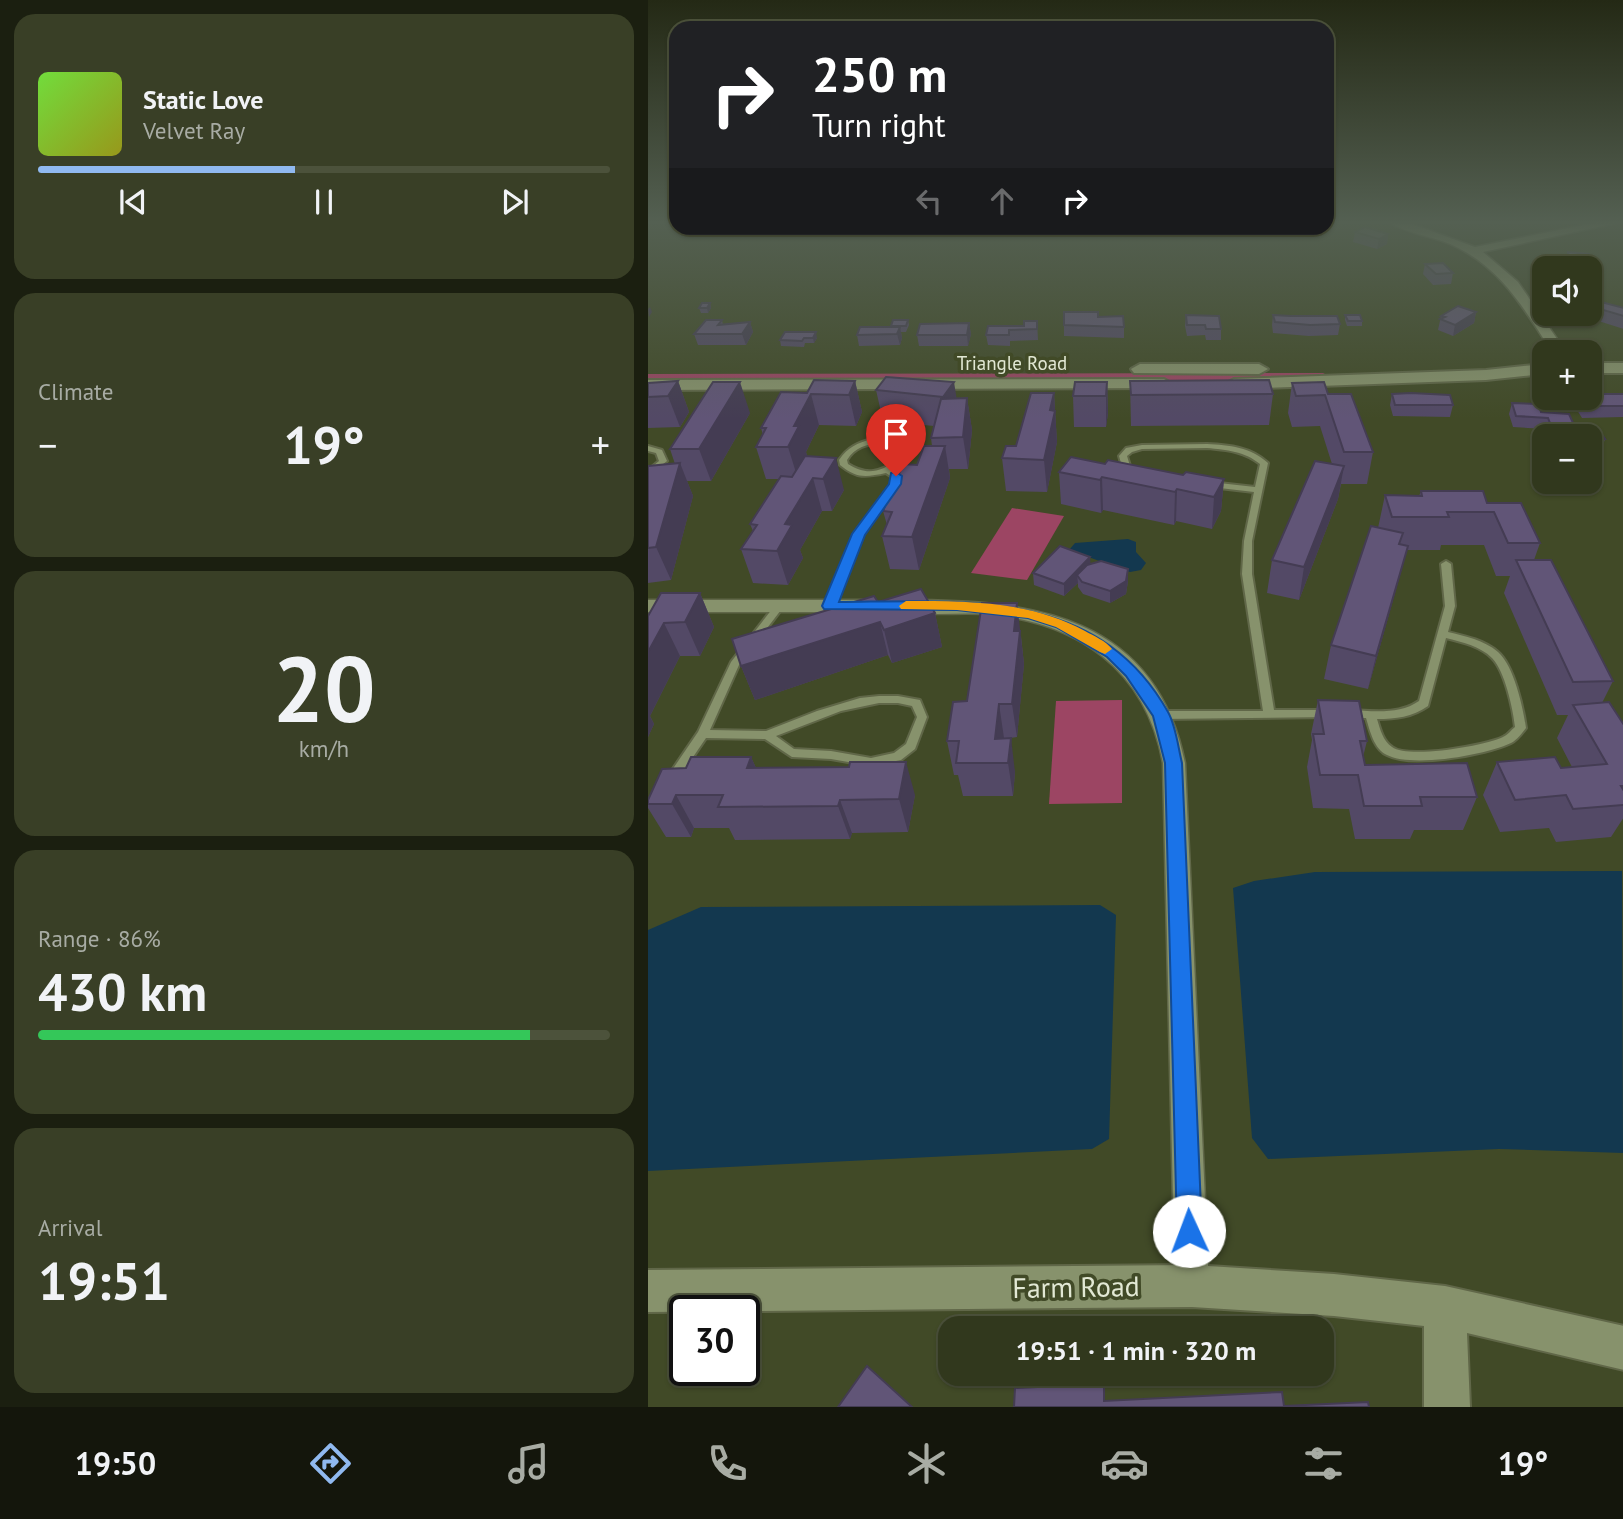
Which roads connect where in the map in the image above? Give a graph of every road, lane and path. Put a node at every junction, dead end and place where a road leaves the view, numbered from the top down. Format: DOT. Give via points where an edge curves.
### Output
graph roads {
  1 [pos="1514,288"];
  2 [pos="1551,340"];
  3 [pos="1532,368"];
  4 [pos="1602,368"];
  5 [pos="1623,368"];
  6 [pos="648,370"];
  7 [pos="1532,370"];
  8 [pos="648,385"];
  9 [pos="648,448"];
  10 [pos="888,470"];
  11 [pos="648,474"];
  12 [pos="1259,490"];
  13 [pos="1446,564"];
  14 [pos="648,606"];
  15 [pos="779,606"];
  16 [pos="829,606"];
  17 [pos="1443,634"];
  18 [pos="1269,713"];
  19 [pos="1371,714"];
  20 [pos="1161,715"];
  21 [pos="703,734"];
  22 [pos="767,735"];
  23 [pos="661,793"];
  24 [pos="1192,1286"];
  25 [pos="648,1291"];
  26 [pos="1445,1307"];
  27 [pos="1623,1348"];
  28 [pos="1447,1407"];
  1 -- 2 [label="street"];
  3 -- 6 [label="street, Triangle Road"];
  4 -- 5 [label="street"];
  7 -- 8 [label="street, Triangle Road" via="1237,384"];
  9 -- 11 [label="lane" via="663,456 660,466"];
  10 -- 10 [label="lane" via="857,472 843,460 859,444 887,442 901,447 905,456"];
  10 -- 16 [label="lane" via="896,476 895,484 859,534"];
  12 -- 12 [label="lane" via="1264,463 1248,450 1142,447 1123,456 1127,470 1136,476"];
  12 -- 18 [label="lane" via="1248,541 1247,575"];
  13 -- 17 [label="lane" via="1450,606"];
  14 -- 15 [label="street"];
  15 -- 16 [label="street"];
  15 -- 21 [label="lane" via="735,664"];
  16 -- 20 [label="street" via="957,606 1040,617 1070,628 1112,653 1132,672"];
  17 -- 19 [label="lane" via="1424,703 1399,715"];
  17 -- 19 [label="lane" via="1475,644 1499,659 1521,728 1493,744 1420,757 1393,755 1381,745"];
  18 -- 19 [label="lane"];
  18 -- 20 [label="lane"];
  20 -- 24 [label="street" via="1174,763"];
  21 -- 22 [label="lane"];
  21 -- 23 [label="lane"];
  22 -- 22 [label="lane" via="792,753 871,762 897,757 911,746 922,717 916,703 879,698 806,718"];
  24 -- 25 [label="street, Farm Road"];
  24 -- 26 [label="street, Farm Road"];
  26 -- 27 [label="street, Farm Road"];
  26 -- 28 [label="street"];
}
